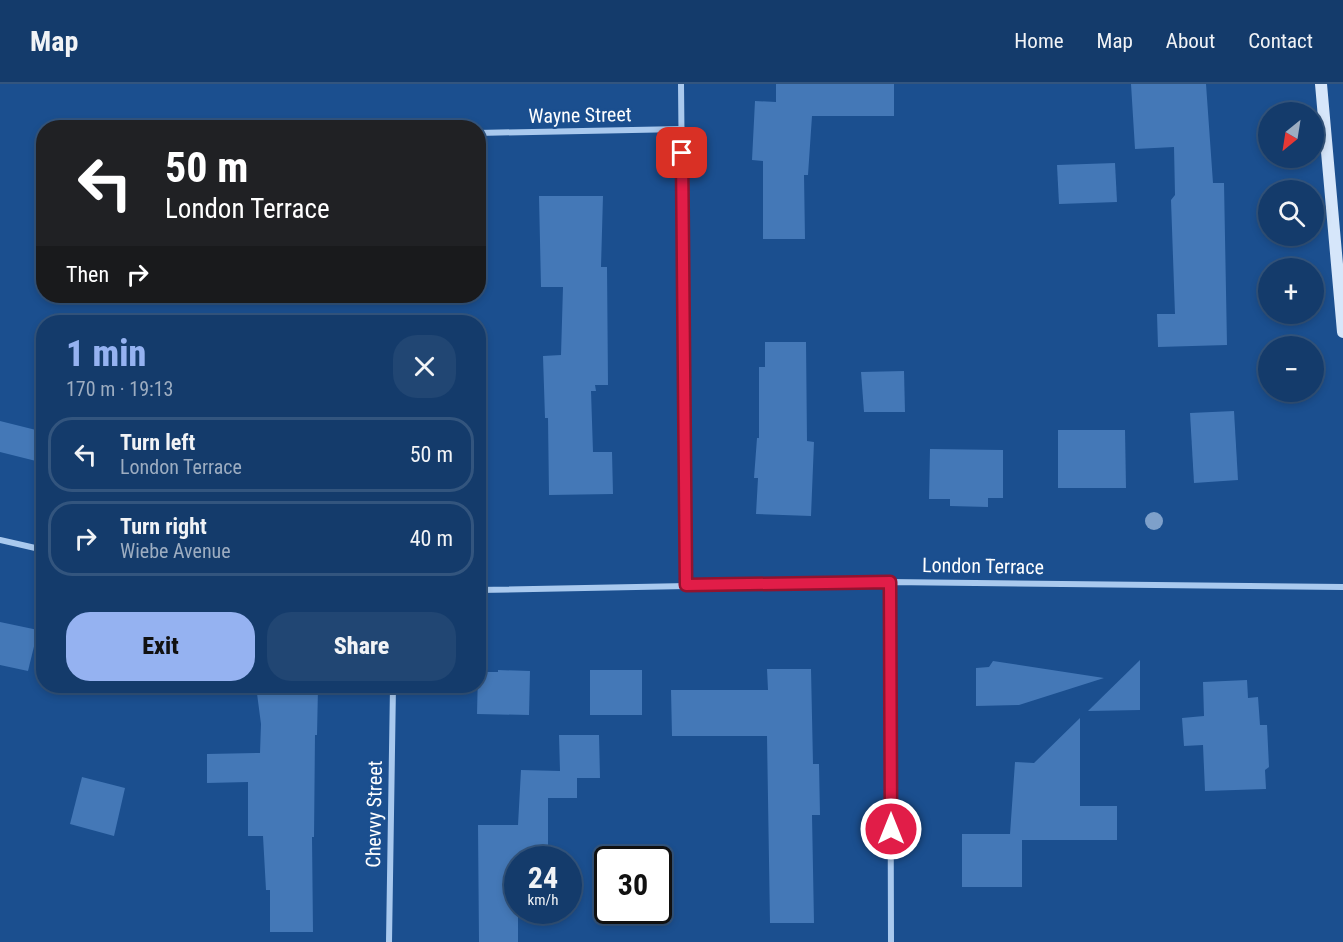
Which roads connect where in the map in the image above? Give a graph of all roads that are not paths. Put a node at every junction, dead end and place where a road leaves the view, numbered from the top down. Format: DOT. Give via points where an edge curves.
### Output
graph roads {
  1 [pos="681,84"];
  2 [pos="1321,84"];
  3 [pos="681,129"];
  4 [pos="486,133"];
  5 [pos="1343,332"];
  6 [pos="0,540"];
  7 [pos="36,548"];
  8 [pos="890,582"];
  9 [pos="686,585"];
  10 [pos="1343,587"];
  11 [pos="486,590"];
  12 [pos="393,693"];
  13 [pos="389,942"];
  14 [pos="891,942"];
  1 -- 3 [label="street"];
  2 -- 5 [label="main road"];
  3 -- 4 [label="street, Wayne Street"];
  3 -- 9 [label="street"];
  6 -- 7 [label="street"];
  8 -- 9 [label="street, London Terrace"];
  8 -- 10 [label="street, London Terrace"];
  8 -- 14 [label="street"];
  9 -- 11 [label="street, London Terrace"];
  12 -- 13 [label="street, Chevvy Street"];
}
